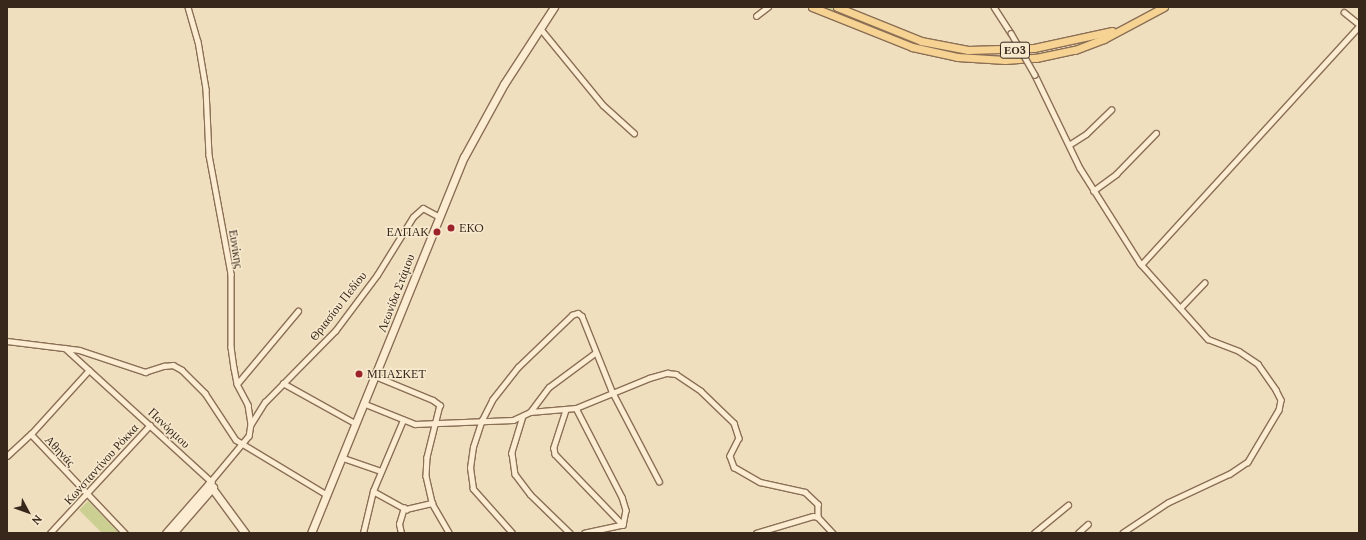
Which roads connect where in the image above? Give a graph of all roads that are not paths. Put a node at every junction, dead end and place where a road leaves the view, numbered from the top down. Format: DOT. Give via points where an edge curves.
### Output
graph roads {
  1 [pos="188,7"];
  2 [pos="554,7"];
  3 [pos="760,7"];
  4 [pos="768,7"];
  5 [pos="812,7"];
  6 [pos="837,7"];
  7 [pos="994,7"];
  8 [pos="1164,7"];
  9 [pos="1344,12"];
  10 [pos="1359,25"];
  11 [pos="1129,26"];
  12 [pos="540,28"];
  13 [pos="1111,110"];
  14 [pos="634,133"];
  15 [pos="1156,133"];
  16 [pos="1069,145"];
  17 [pos="1093,191"];
  18 [pos="438,216"];
  19 [pos="1141,265"];
  20 [pos="1204,283"];
  21 [pos="1180,308"];
  22 [pos="298,310"];
  23 [pos="7,341"];
  24 [pos="64,348"];
  25 [pos="595,353"];
  26 [pos="89,370"];
  27 [pos="375,376"];
  28 [pos="283,383"];
  29 [pos="237,384"];
  30 [pos="612,391"];
  31 [pos="363,403"];
  32 [pos="576,408"];
  33 [pos="566,410"];
  34 [pos="530,412"];
  35 [pos="523,416"];
  36 [pos="402,420"];
  37 [pos="482,420"];
  38 [pos="436,422"];
  39 [pos="355,423"];
  40 [pos="251,424"];
  41 [pos="150,425"];
  42 [pos="31,434"];
  43 [pos="242,445"];
  44 [pos="7,456"];
  45 [pos="343,458"];
  46 [pos="381,471"];
  47 [pos="659,481"];
  48 [pos="211,484"];
  49 [pos="373,491"];
  50 [pos="87,495"];
  51 [pos="327,496"];
  52 [pos="432,503"];
  53 [pos="1068,505"];
  54 [pos="404,508"];
  55 [pos="818,517"];
  56 [pos="316,523"];
  57 [pos="623,524"];
  58 [pos="1088,524"];
  59 [pos="831,532"];
  60 [pos="50,533"];
  61 [pos="125,533"];
  62 [pos="166,533"];
  63 [pos="173,533"];
  64 [pos="245,533"];
  65 [pos="311,533"];
  66 [pos="316,533"];
  67 [pos="362,533"];
  68 [pos="401,533"];
  69 [pos="450,533"];
  70 [pos="512,533"];
  71 [pos="570,533"];
  72 [pos="585,533"];
  73 [pos="756,533"];
  74 [pos="1034,533"];
  75 [pos="1078,533"];
  76 [pos="1123,533"];
  1 -- 29 [label="street, Ευνίκης" via="198,41 206,89 209,155 231,274 231,347"];
  2 -- 12 [label="main road, Λεωνίδα Στάμου"];
  3 -- 4 [label="street" via="756,16"];
  5 -- 11 [label="main road, ΕΟ3" via="901,44 946,55 985,59 1021,59 1062,53 1104,39"];
  6 -- 11 [label="main road, ΕΟ3" via="920,41 968,50 1034,48"];
  7 -- 16 [label="street, bridge" via="1035,75"];
  8 -- 11 [label="main road, ΕΟ3"];
  9 -- 10 [label="street"];
  10 -- 19 [label="street"];
  12 -- 14 [label="street" via="603,105"];
  12 -- 18 [label="main road, Λεωνίδα Στάμου" via="482,122"];
  13 -- 16 [label="street" via="1086,134"];
  15 -- 17 [label="street" via="1116,174"];
  16 -- 17 [label="street"];
  17 -- 19 [label="street"];
  18 -- 27 [label="main road, Λεωνίδα Στάμου"];
  18 -- 28 [label="street, Θριασίου Πεδίου" via="424,208 413,217 377,275 335,331"];
  19 -- 21 [label="street"];
  20 -- 21 [label="street"];
  21 -- 76 [label="street" via="1208,340 1239,351 1258,364 1276,390 1281,406 1254,453 1239,469 1168,503"];
  22 -- 29 [label="street"];
  23 -- 24 [label="street"];
  24 -- 26 [label="street, Πανόρμου"];
  24 -- 43 [label="street" via="98,354 145,372 173,365 182,370 204,393 226,428"];
  25 -- 30 [label="street"];
  25 -- 34 [label="street" via="549,387"];
  25 -- 37 [label="street" via="582,316 578,313 572,315 518,366 492,400"];
  26 -- 41 [label="street, Πανόρμου"];
  26 -- 42 [label="street"];
  27 -- 31 [label="main road, Λεωνίδα Στάμου"];
  27 -- 38 [label="street" via="438,403 440,408"];
  28 -- 39 [label="street"];
  28 -- 40 [label="street, Θριασίου Πεδίου" via="265,402"];
  29 -- 40 [label="street, Ευνίκης" via="248,405"];
  30 -- 32 [label="street"];
  30 -- 47 [label="street"];
  30 -- 55 [label="street" via="667,373 685,380 701,391 734,423 739,438 730,456 734,466 760,482 805,492 818,504"];
  31 -- 36 [label="street"];
  31 -- 39 [label="main road, Λεωνίδα Στάμου"];
  32 -- 33 [label="street"];
  32 -- 57 [label="street" via="622,497 626,510"];
  33 -- 34 [label="street"];
  33 -- 57 [label="street" via="554,448 555,454"];
  34 -- 35 [label="street"];
  35 -- 37 [label="street" via="513,420"];
  35 -- 71 [label="street" via="512,453 515,474 530,494"];
  36 -- 38 [label="street" via="415,424"];
  36 -- 46 [label="street"];
  37 -- 38 [label="street"];
  37 -- 70 [label="street" via="473,447 471,482 478,495"];
  38 -- 52 [label="street" via="427,457 426,476"];
  39 -- 45 [label="main road, Λεωνίδα Στάμου"];
  40 -- 43 [label="street" via="249,436"];
  41 -- 48 [label="street, Πανόρμου"];
  41 -- 50 [label="street, Κωνσταντίνου Ρόκκα"];
  42 -- 44 [label="street"];
  42 -- 50 [label="street, Αθηνάς"];
  43 -- 48 [label="street"];
  43 -- 51 [label="street"];
  45 -- 46 [label="street"];
  45 -- 51 [label="main road, Λεωνίδα Στάμου"];
  46 -- 49 [label="street"];
  48 -- 62 [label="main road"];
  48 -- 63 [label="main road"];
  48 -- 64 [label="main road, Πανόρμου"];
  49 -- 54 [label="street"];
  49 -- 67 [label="street"];
  50 -- 60 [label="street, Κωνσταντίνου Ρόκκα"];
  50 -- 61 [label="street, Αθηνάς"];
  51 -- 56 [label="main road, Λεωνίδα Στάμου"];
  52 -- 54 [label="street"];
  52 -- 69 [label="street"];
  53 -- 74 [label="street"];
  54 -- 68 [label="street" via="399,524"];
  55 -- 59 [label="street"];
  55 -- 73 [label="street" via="805,517"];
  56 -- 65 [label="main road, Λεωνίδα Στάμου"];
  56 -- 66 [label="street"];
  57 -- 72 [label="street"];
  58 -- 75 [label="street"];
}
